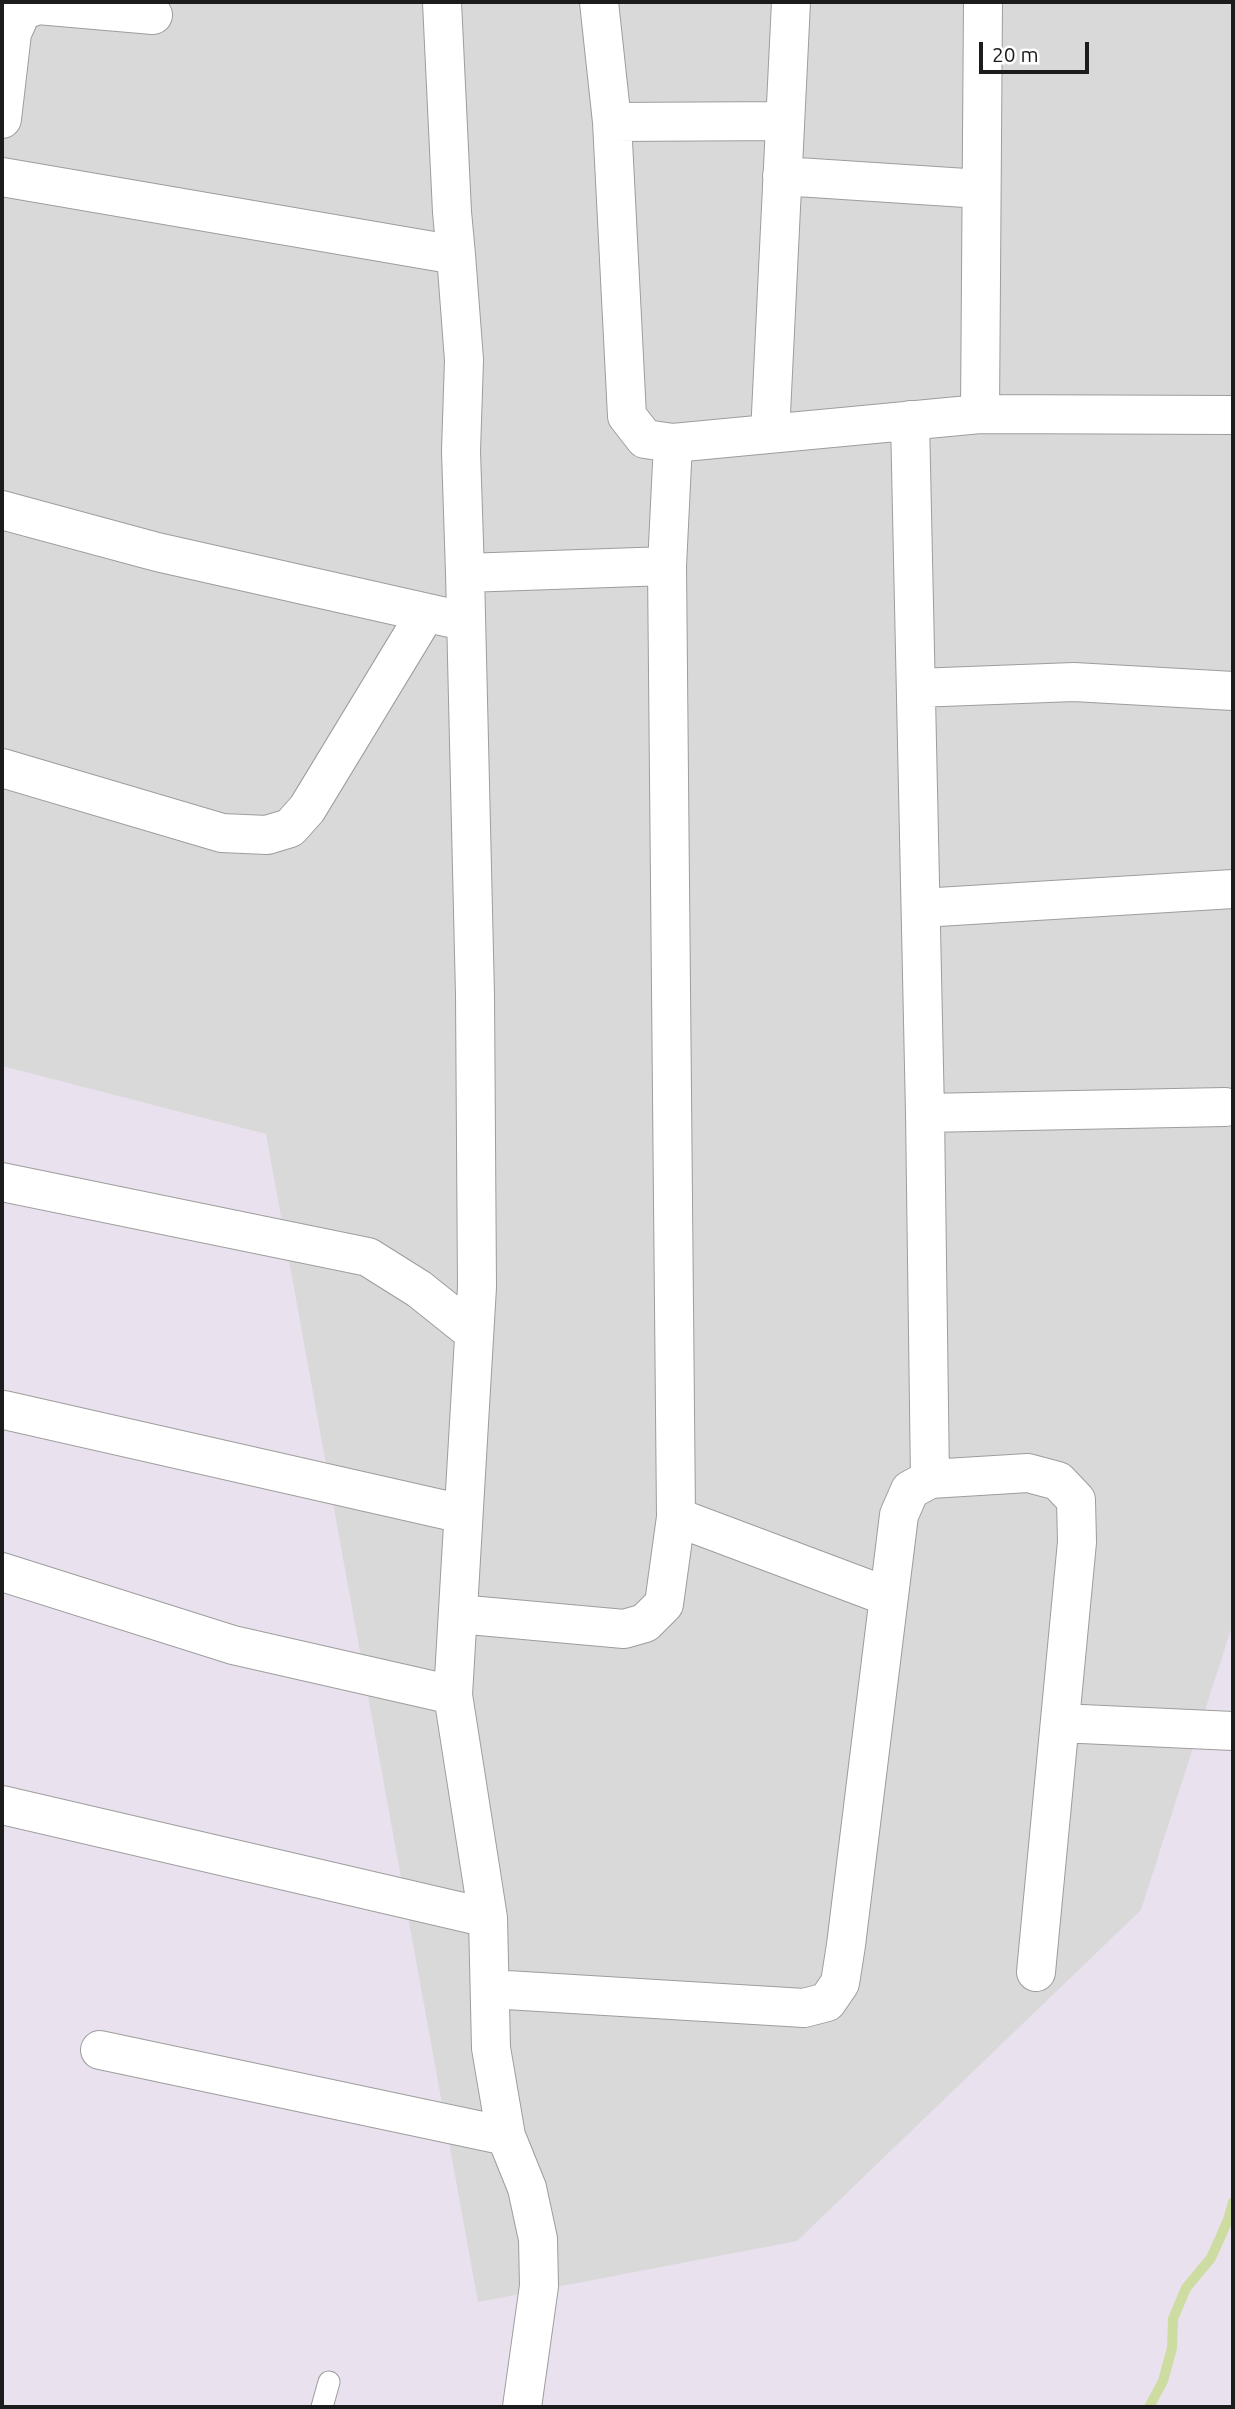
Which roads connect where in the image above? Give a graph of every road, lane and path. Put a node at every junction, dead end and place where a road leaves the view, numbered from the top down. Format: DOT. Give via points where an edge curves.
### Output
graph roads {
  1 [pos="442,2"];
  2 [pos="599,2"];
  3 [pos="791,2"];
  4 [pos="983,2"];
  5 [pos="153,15"];
  6 [pos="2,119"];
  7 [pos="785,121"];
  8 [pos="612,122"];
  9 [pos="782,176"];
  10 [pos="2,177"];
  11 [pos="981,189"];
  12 [pos="456,255"];
  13 [pos="980,414"];
  14 [pos="1233,415"];
  15 [pos="910,419"];
  16 [pos="771,434"];
  17 [pos="673,443"];
  18 [pos="2,510"];
  19 [pos="667,566"];
  20 [pos="465,573"];
  21 [pos="426,613"];
  22 [pos="466,621"];
  23 [pos="916,688"];
  24 [pos="1233,691"];
  25 [pos="2,768"];
  26 [pos="1233,889"];
  27 [pos="921,908"];
  28 [pos="1225,1107"];
  29 [pos="925,1112"];
  30 [pos="2,1182"];
  31 [pos="474,1334"];
  32 [pos="4,1410"];
  33 [pos="930,1479"];
  34 [pos="463,1514"];
  35 [pos="676,1517"];
  36 [pos="2,1572"];
  37 [pos="889,1597"];
  38 [pos="458,1614"];
  39 [pos="453,1695"];
  40 [pos="1060,1723"];
  41 [pos="1233,1731"];
  42 [pos="2,1805"];
  43 [pos="488,1918"];
  44 [pos="1036,1972"];
  45 [pos="490,1989"];
  46 [pos="100,2050"];
  47 [pos="506,2136"];
  48 [pos="329,2382"];
  49 [pos="322,2407"];
  50 [pos="523,2407"];
  1 -- 12 [label="street"];
  2 -- 8 [label="street"];
  3 -- 7 [label="street"];
  4 -- 11 [label="street"];
  5 -- 6 [label="street" via="38,5 22,11 12,33"];
  7 -- 8 [label="street"];
  7 -- 9 [label="street"];
  8 -- 17 [label="street" via="627,416 645,439"];
  9 -- 11 [label="street"];
  9 -- 16 [label="street"];
  10 -- 12 [label="street"];
  11 -- 13 [label="street"];
  12 -- 20 [label="street" via="464,360"];
  13 -- 14 [label="street"];
  13 -- 15 [label="street"];
  15 -- 16 [label="street"];
  15 -- 23 [label="street"];
  16 -- 17 [label="street"];
  17 -- 19 [label="street"];
  18 -- 21 [label="street" via="158,552"];
  19 -- 20 [label="street"];
  19 -- 35 [label="street"];
  20 -- 22 [label="street"];
  21 -- 22 [label="street"];
  21 -- 25 [label="street" via="290,828 267,835 222,833"];
  22 -- 31 [label="street" via="475,995"];
  23 -- 24 [label="street" via="1074,682"];
  23 -- 27 [label="street"];
  26 -- 27 [label="street"];
  27 -- 29 [label="street"];
  28 -- 29 [label="street"];
  29 -- 33 [label="street"];
  30 -- 31 [label="street" via="368,1257 419,1289"];
  31 -- 34 [label="street"];
  32 -- 34 [label="street"];
  33 -- 37 [label="street" via="910,1490 899,1515"];
  33 -- 40 [label="street" via="1028,1473 1058,1481 1076,1500 1077,1542"];
  34 -- 38 [label="street"];
  35 -- 37 [label="street"];
  35 -- 38 [label="street" via="664,1604 645,1623 624,1629"];
  36 -- 39 [label="street" via="233,1645"];
  37 -- 45 [label="street" via="846,1945 840,1983 827,2002 804,2008"];
  38 -- 39 [label="street"];
  39 -- 43 [label="street"];
  40 -- 41 [label="street"];
  40 -- 44 [label="street"];
  42 -- 43 [label="street"];
  43 -- 45 [label="street"];
  45 -- 47 [label="street" via="491,2048"];
  46 -- 47 [label="street"];
  47 -- 50 [label="street" via="527,2188 538,2239 539,2286"];
  48 -- 49 [label="lane"];
}
